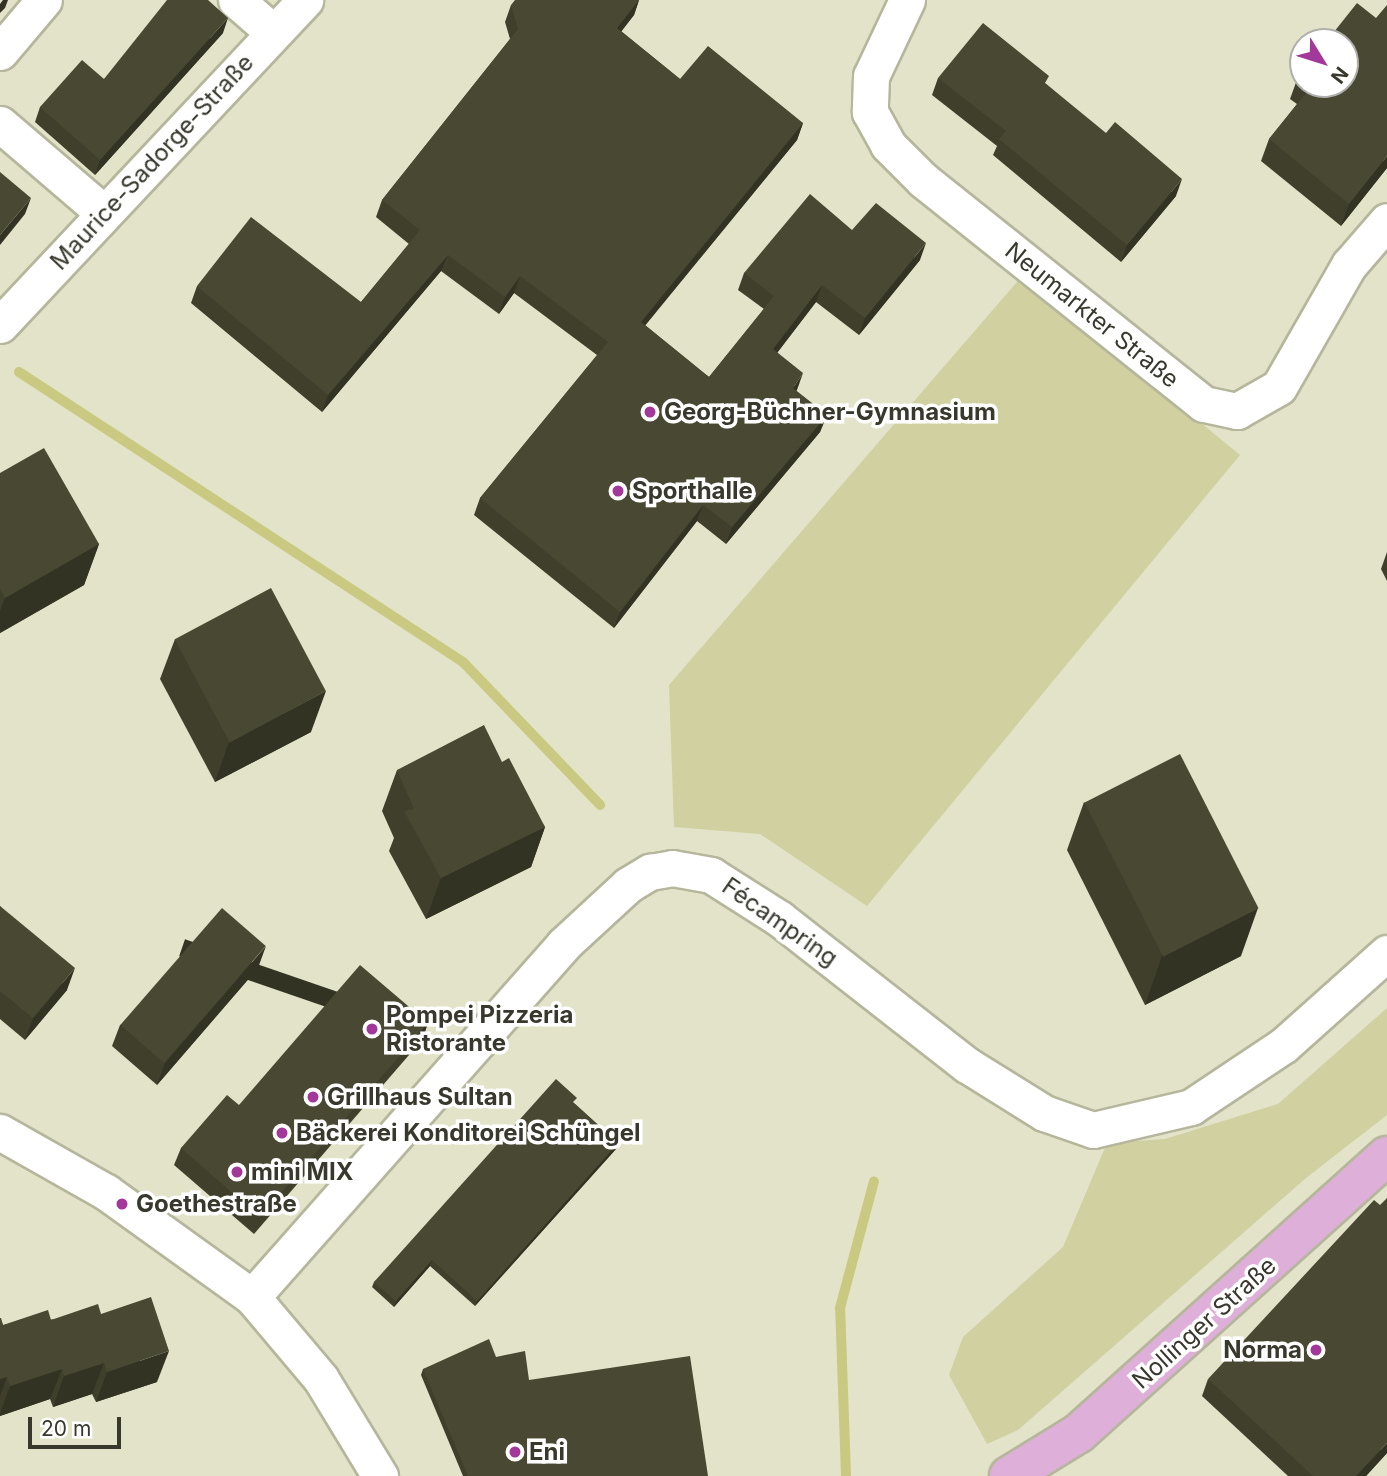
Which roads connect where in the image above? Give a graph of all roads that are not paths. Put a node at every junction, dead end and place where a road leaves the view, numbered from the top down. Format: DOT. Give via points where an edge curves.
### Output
graph roads {
  1 [pos="44,0"];
  2 [pos="236,0"];
  3 [pos="305,0"];
  4 [pos="907,0"];
  5 [pos="273,32"];
  6 [pos="0,52"];
  7 [pos="0,124"];
  8 [pos="104,213"];
  9 [pos="1387,221"];
  10 [pos="0,325"];
  11 [pos="1387,953"];
  12 [pos="0,1132"];
  13 [pos="1387,1156"];
  14 [pos="252,1297"];
  15 [pos="380,1476"];
  16 [pos="1009,1476"];
  1 -- 6 [label="street"];
  2 -- 5 [label="street"];
  3 -- 5 [label="street, Maurice-Sadorge-Straße"];
  4 -- 9 [label="street, Neumarkter Straße" via="870,76 870,112 888,145 923,180 1204,404 1237,411 1279,387 1349,265"];
  5 -- 8 [label="street, Maurice-Sadorge-Straße"];
  7 -- 8 [label="street"];
  8 -- 10 [label="street, Maurice-Sadorge-Straße"];
  11 -- 14 [label="street, Fécampring" via="1284,1045 1191,1107 1093,1130 1044,1113 967,1065 780,919 711,876 672,868 650,872 628,885 563,945"];
  12 -- 14 [label="street" via="106,1192"];
  13 -- 16 [label="main road, Nollinger Straße" via="1080,1433"];
  14 -- 15 [label="street" via="321,1379"];
}
